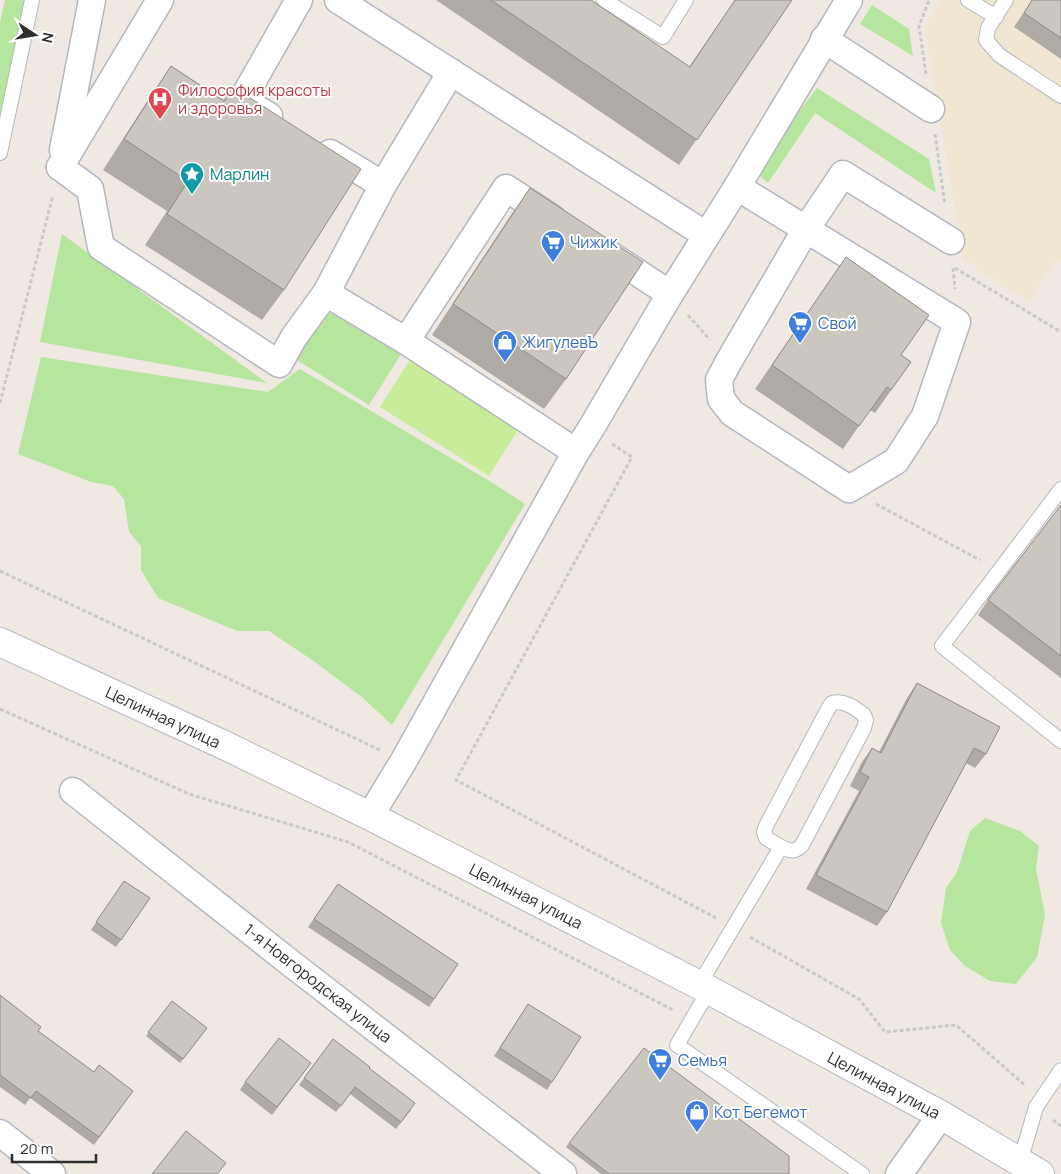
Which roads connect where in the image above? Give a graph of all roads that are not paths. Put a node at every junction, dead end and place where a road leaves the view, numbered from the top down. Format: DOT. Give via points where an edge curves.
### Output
graph roads {
  1 [pos="32,0"];
  2 [pos="92,0"];
  3 [pos="160,0"];
  4 [pos="299,0"];
  5 [pos="338,0"];
  6 [pos="604,0"];
  7 [pos="686,0"];
  8 [pos="849,0"];
  9 [pos="968,0"];
  10 [pos="1006,0"];
  11 [pos="996,16"];
  12 [pos="824,39"];
  13 [pos="451,72"];
  14 [pos="1061,96"];
  15 [pos="931,109"];
  16 [pos="0,153"];
  17 [pos="60,168"];
  18 [pos="383,185"];
  19 [pos="737,187"];
  20 [pos="806,229"];
  21 [pos="706,235"];
  22 [pos="951,241"];
  23 [pos="326,293"];
  24 [pos="670,294"];
  25 [pos="406,341"];
  26 [pos="576,452"];
  27 [pos="1061,489"];
  28 [pos="0,642"];
  29 [pos="1061,741"];
  30 [pos="73,791"];
  31 [pos="370,816"];
  32 [pos="781,847"];
  33 [pos="704,988"];
  34 [pos="1061,1070"];
  35 [pos="941,1115"];
  36 [pos="0,1133"];
  37 [pos="1030,1168"];
  38 [pos="52,1174"];
  39 [pos="563,1174"];
  40 [pos="862,1174"];
  41 [pos="899,1174"];
  1 -- 16 [label="lane"];
  2 -- 17 [label="street"];
  3 -- 17 [label="street"];
  4 -- 18 [label="street" via="242,100"];
  5 -- 13 [label="street"];
  6 -- 7 [label="lane" via="662,37"];
  8 -- 12 [label="street"];
  9 -- 11 [label="lane"];
  10 -- 11 [label="lane"];
  11 -- 14 [label="lane" via="988,28 986,40 999,55"];
  12 -- 15 [label="street"];
  12 -- 19 [label="street"];
  13 -- 18 [label="street"];
  13 -- 21 [label="street"];
  17 -- 23 [label="street" via="90,189 101,247 279,364"];
  18 -- 23 [label="street"];
  19 -- 20 [label="street"];
  19 -- 21 [label="street"];
  20 -- 20 [label="street" via="957,322 925,416 896,461 849,489 732,413 721,399 719,380"];
  20 -- 22 [label="street" via="843,174"];
  21 -- 24 [label="street"];
  23 -- 25 [label="street"];
  24 -- 25 [label="street" via="506,188"];
  24 -- 26 [label="street"];
  25 -- 26 [label="street"];
  26 -- 31 [label="street"];
  27 -- 29 [label="lane" via="942,646"];
  28 -- 31 [label="main road, Целинная улица"];
  30 -- 39 [label="street, 1-я Новгородская улица"];
  31 -- 33 [label="main road, Целинная улица"];
  32 -- 32 [label="lane" via="766,838 766,826 828,709 832,703 845,703 864,714 864,728 802,845 792,851"];
  32 -- 33 [label="lane"];
  33 -- 35 [label="main road, Целинная улица"];
  33 -- 40 [label="lane" via="692,1020 677,1045"];
  34 -- 37 [label="lane" via="1036,1107"];
  35 -- 37 [label="main road, Целинная улица"];
  35 -- 41 [label="street"];
  36 -- 38 [label="street"];
}
